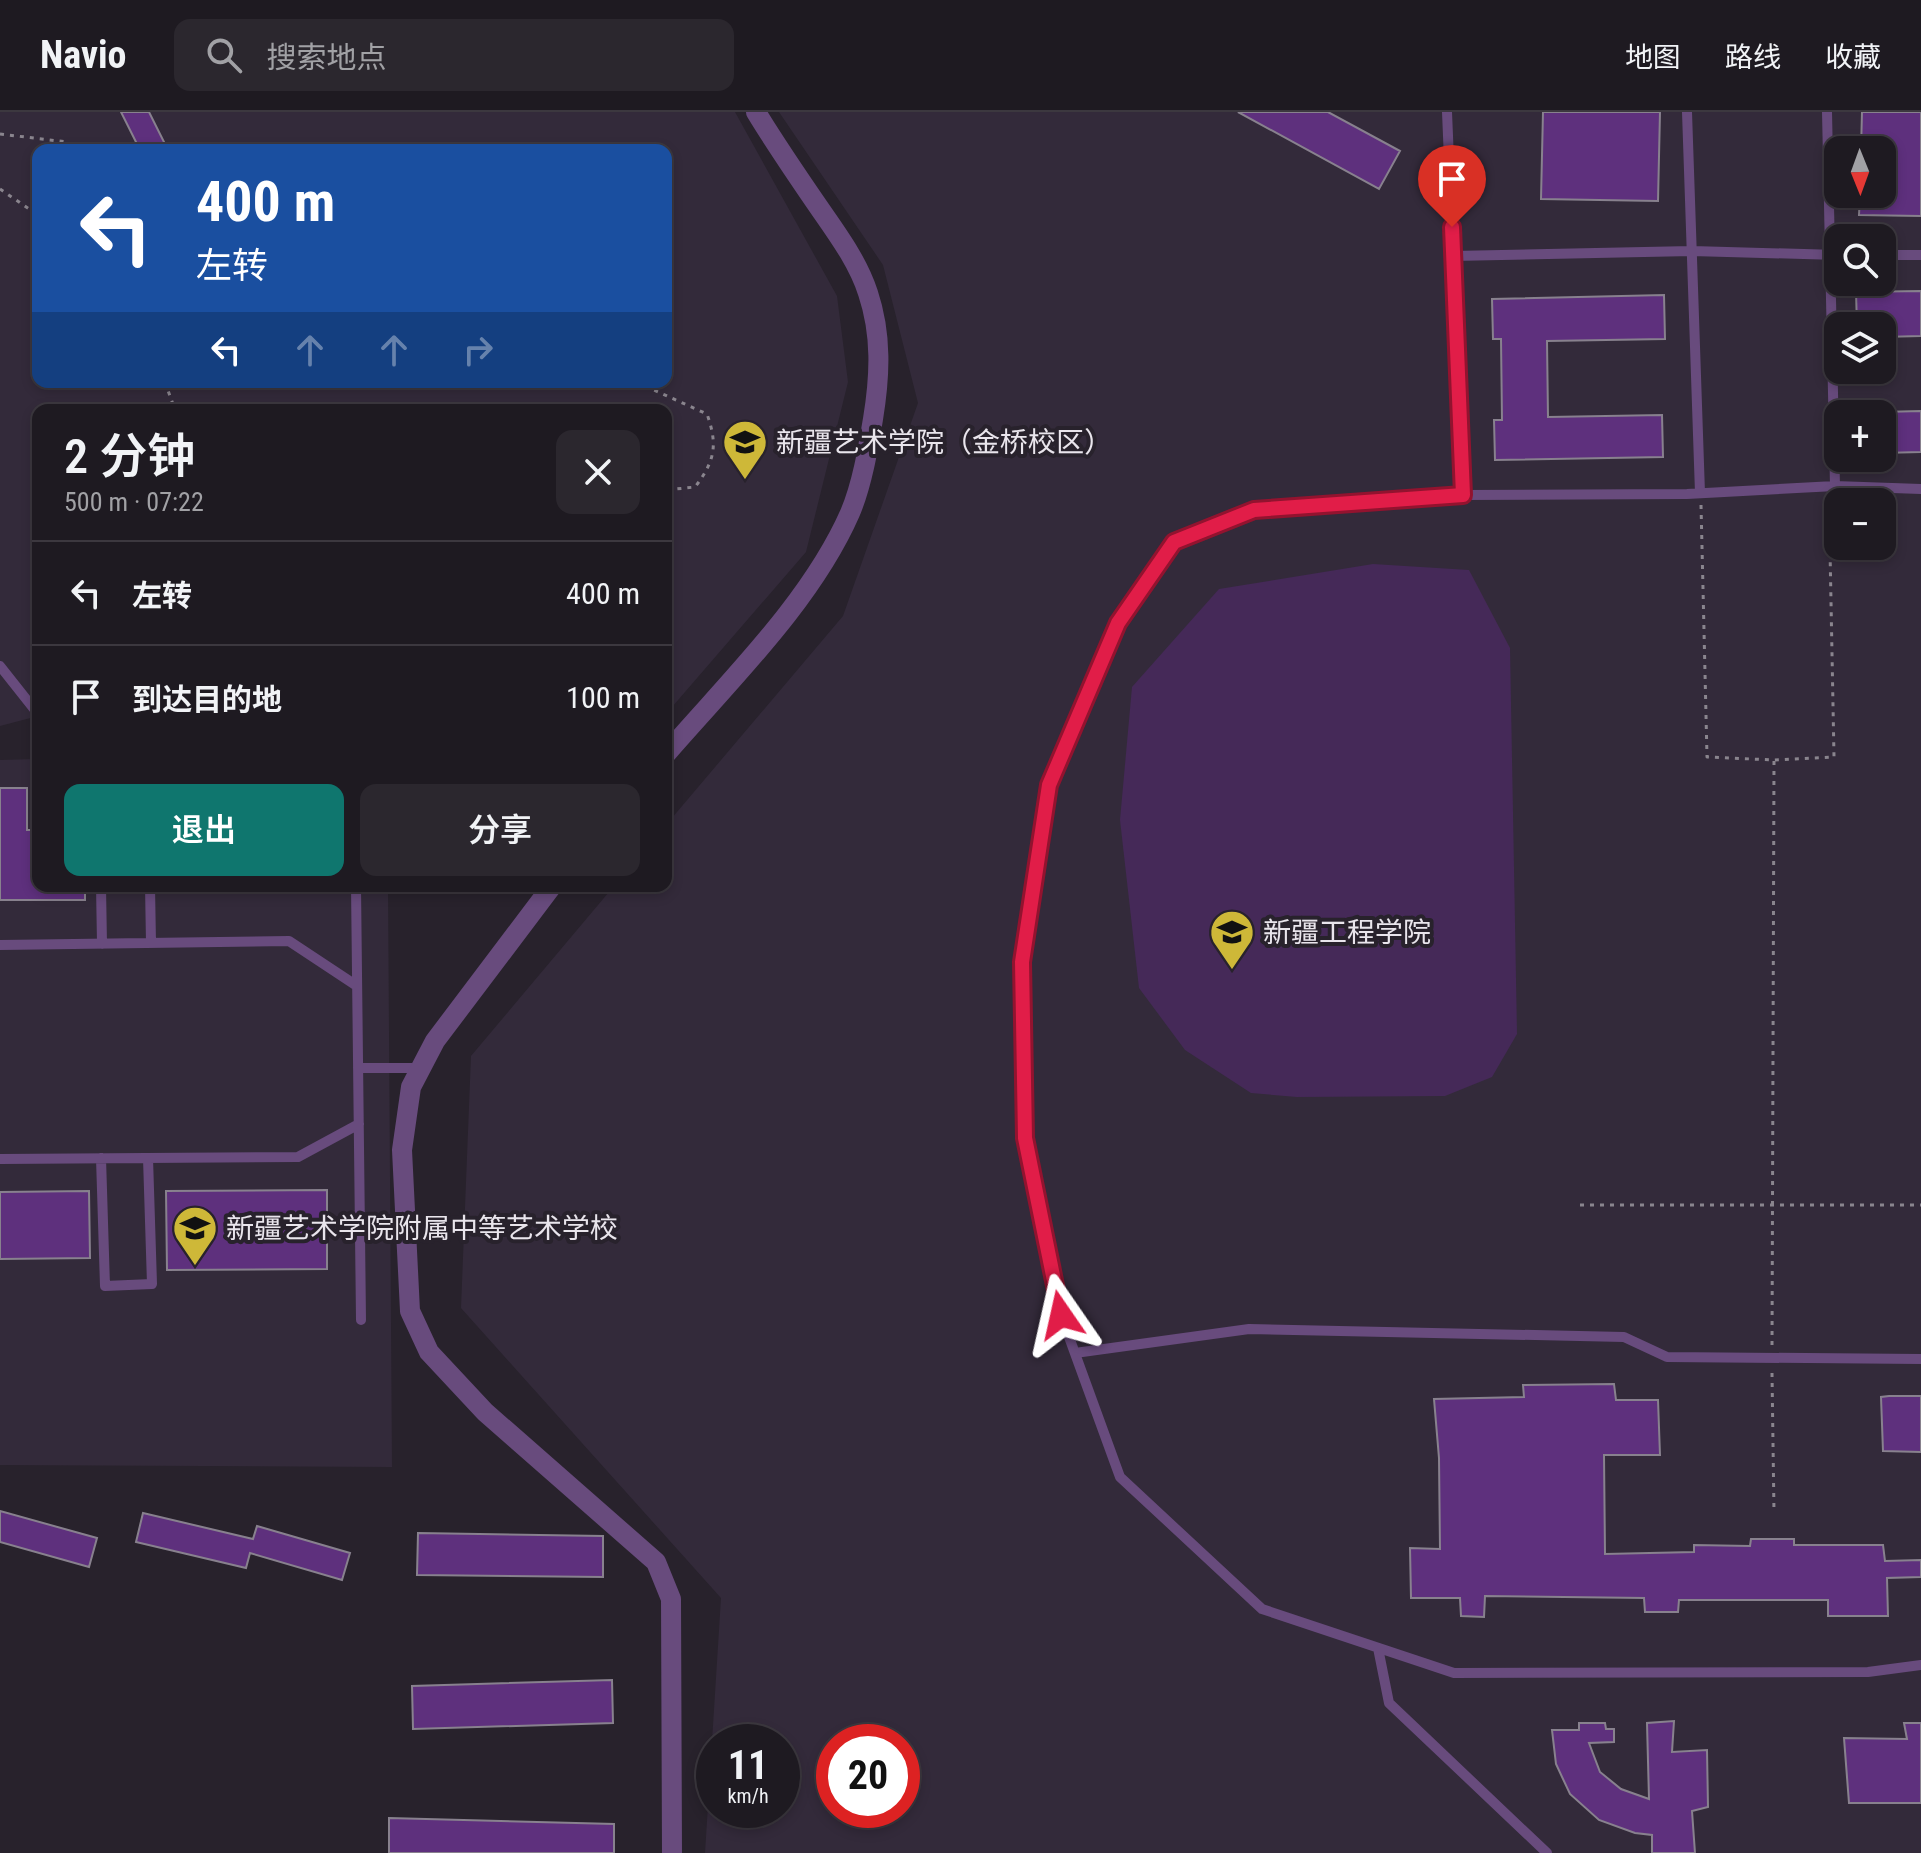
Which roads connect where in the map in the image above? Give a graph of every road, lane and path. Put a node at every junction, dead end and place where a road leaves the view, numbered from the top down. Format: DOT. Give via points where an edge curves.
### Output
graph roads {
  1 [pos="756,112"];
  2 [pos="1447,112"];
  3 [pos="1687,112"];
  4 [pos="1827,112"];
  5 [pos="0,134"];
  6 [pos="69,144"];
  7 [pos="0,189"];
  8 [pos="32,211"];
  9 [pos="1832,224"];
  10 [pos="1692,251"];
  11 [pos="1824,255"];
  12 [pos="1896,255"];
  13 [pos="1921,255"];
  14 [pos="1453,256"];
  15 [pos="1834,296"];
  16 [pos="649,388"];
  17 [pos="1832,486"];
  18 [pos="672,489"];
  19 [pos="1921,489"];
  20 [pos="1700,493"];
  21 [pos="1463,495"];
  22 [pos="0,666"];
  23 [pos="32,706"];
  24 [pos="672,747"];
  25 [pos="1774,760"];
  26 [pos="101,892"];
  27 [pos="150,892"];
  28 [pos="356,892"];
  29 [pos="547,892"];
  30 [pos="151,943"];
  31 [pos="102,944"];
  32 [pos="0,945"];
  33 [pos="357,986"];
  34 [pos="358,1068"];
  35 [pos="421,1068"];
  36 [pos="359,1124"];
  37 [pos="101,1158"];
  38 [pos="148,1158"];
  39 [pos="0,1159"];
  40 [pos="1580,1205"];
  41 [pos="1921,1205"];
  42 [pos="361,1320"];
  43 [pos="1075,1353"];
  44 [pos="1772,1358"];
  45 [pos="1921,1359"];
  46 [pos="1774,1513"];
  47 [pos="1378,1648"];
  48 [pos="1921,1665"];
  49 [pos="672,1853"];
  50 [pos="1547,1853"];
  1 -- 24 [label="street" via="846,247 868,292 880,379 851,510 828,557 796,603"];
  2 -- 14 [label="lane"];
  3 -- 10 [label="lane"];
  4 -- 9 [label="lane"];
  5 -- 6 [label="path"];
  7 -- 8 [label="path"];
  10 -- 11 [label="lane"];
  10 -- 14 [label="lane"];
  10 -- 20 [label="lane"];
  12 -- 13 [label="lane"];
  14 -- 21 [label="lane"];
  15 -- 17 [label="lane"];
  16 -- 18 [label="path" via="707,414 715,436 710,467 695,487"];
  17 -- 19 [label="lane"];
  17 -- 21 [label="lane" via="1687,494"];
  17 -- 25 [label="path" via="1834,757"];
  20 -- 25 [label="path" via="1707,757"];
  21 -- 43 [label="lane" via="1254,510 1174,542 1118,623 1049,785 1022,962 1025,1138 1061,1315"];
  22 -- 23 [label="lane"];
  25 -- 44 [label="path"];
  26 -- 31 [label="lane"];
  27 -- 30 [label="lane"];
  28 -- 33 [label="lane"];
  29 -- 35 [label="street" via="435,1041"];
  30 -- 31 [label="lane"];
  30 -- 33 [label="lane" via="289,941"];
  31 -- 32 [label="lane"];
  33 -- 34 [label="lane"];
  34 -- 35 [label="lane"];
  34 -- 36 [label="lane"];
  35 -- 49 [label="street" via="411,1087 402,1150 410,1311 429,1352 485,1412 656,1562 671,1599"];
  36 -- 38 [label="lane" via="298,1157"];
  36 -- 42 [label="lane"];
  37 -- 38 [label="lane"];
  37 -- 38 [label="lane" via="105,1286 152,1284"];
  37 -- 39 [label="lane"];
  40 -- 41 [label="path"];
  43 -- 44 [label="lane" via="1249,1329 1624,1337 1667,1357"];
  43 -- 47 [label="lane" via="1120,1477 1262,1609"];
  44 -- 45 [label="lane"];
  44 -- 46 [label="path"];
  47 -- 48 [label="lane" via="1454,1673 1868,1672"];
  47 -- 50 [label="lane" via="1389,1703"];
}
